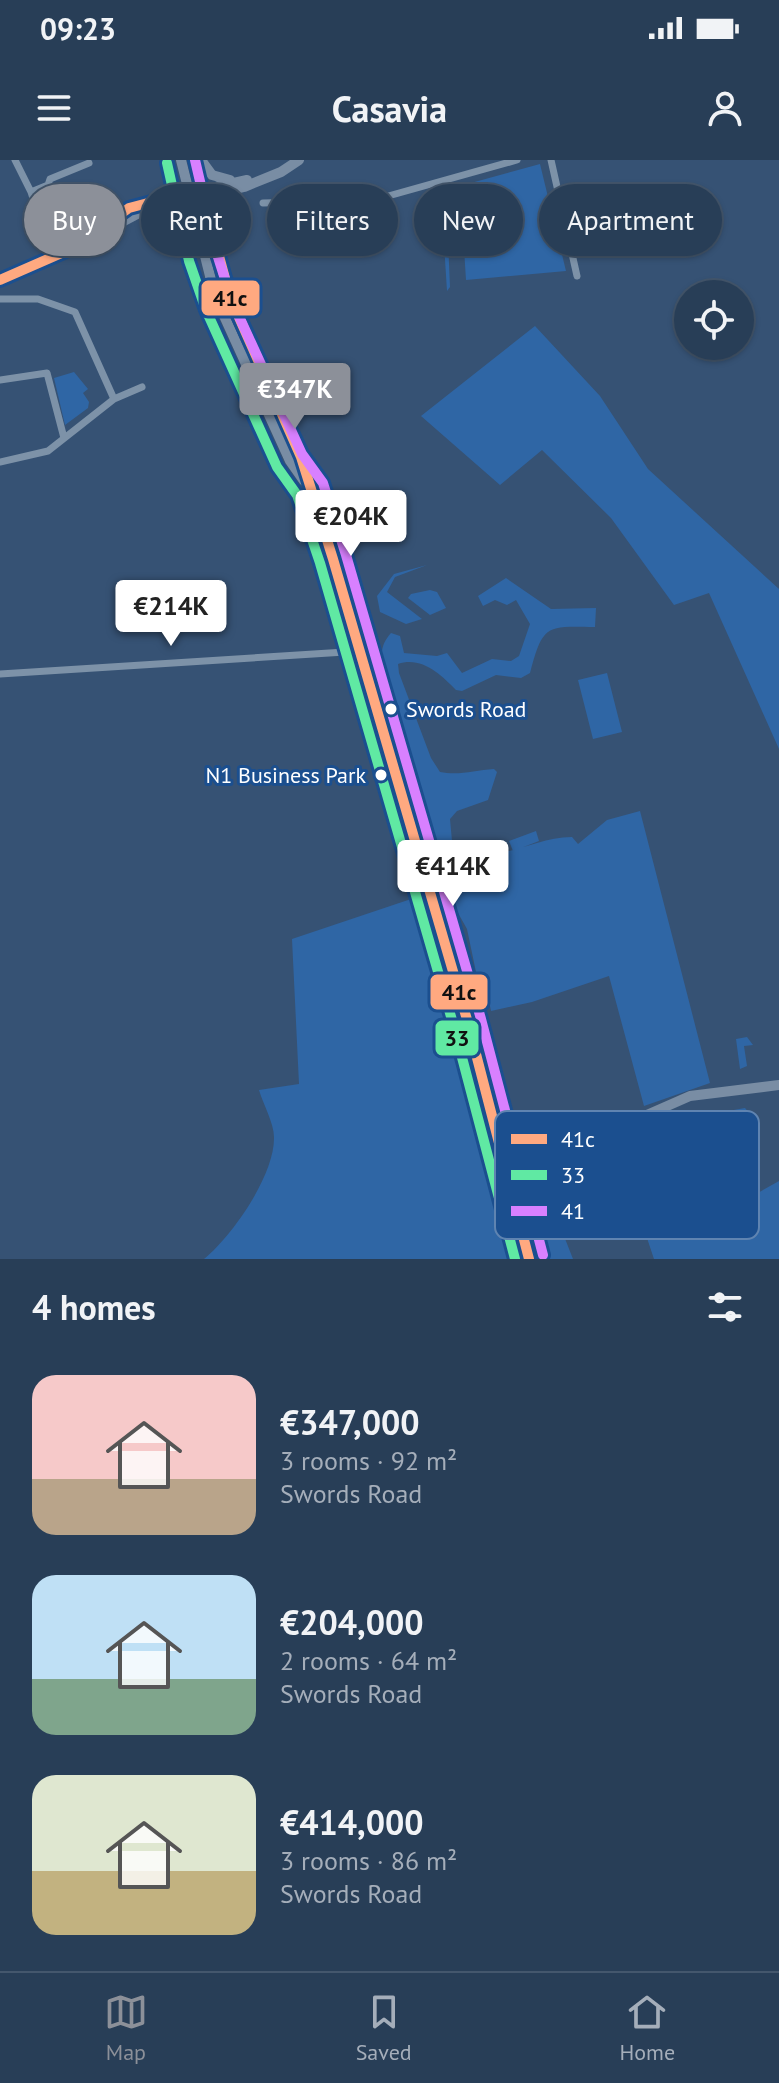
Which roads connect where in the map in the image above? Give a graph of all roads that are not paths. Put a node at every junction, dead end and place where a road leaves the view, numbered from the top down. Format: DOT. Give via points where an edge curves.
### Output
graph roads {
  1 [pos="15,160"];
  2 [pos="181,160"];
  3 [pos="198,160"];
  4 [pos="299,160"];
  5 [pos="517,160"];
  6 [pos="551,160"];
  7 [pos="89,163"];
  8 [pos="265,179"];
  9 [pos="243,181"];
  10 [pos="27,184"];
  11 [pos="48,184"];
  12 [pos="186,184"];
  13 [pos="201,184"];
  14 [pos="234,184"];
  15 [pos="244,184"];
  16 [pos="263,203"];
  17 [pos="141,206"];
  18 [pos="51,256"];
  19 [pos="203,256"];
  20 [pos="219,256"];
  21 [pos="52,259"];
  22 [pos="577,276"];
  23 [pos="0,280"];
  24 [pos="0,299"];
  25 [pos="0,380"];
  26 [pos="142,387"];
  27 [pos="114,399"];
  28 [pos="64,438"];
  29 [pos="0,462"];
  30 [pos="310,489"];
  31 [pos="361,651"];
  32 [pos="0,674"];
  33 [pos="779,1085"];
  34 [pos="656,1111"];
  35 [pos="495,1122"];
  36 [pos="524,1239"];
  37 [pos="529,1259"];
  1 -- 10 [label="street"];
  2 -- 12 [label="main road"];
  3 -- 9 [label="main road" via="216,177"];
  3 -- 13 [label="main road"];
  4 -- 8 [label="main road"];
  5 -- 16 [label="street" via="374,200"];
  6 -- 22 [label="street"];
  7 -- 11 [label="street"];
  8 -- 9 [label="main road"];
  8 -- 15 [label="main road"];
  9 -- 14 [label="main road"];
  17 -- 21 [label="main road" via="129,208"];
  18 -- 21 [label="street"];
  19 -- 30 [label="main road" via="223,317 290,461"];
  20 -- 30 [label="main road" via="230,297"];
  21 -- 23 [label="main road"];
  24 -- 27 [label="street" via="38,299 75,312"];
  25 -- 28 [label="street" via="47,373"];
  26 -- 27 [label="street"];
  27 -- 28 [label="street"];
  28 -- 29 [label="street" via="48,451"];
  30 -- 31 [label="main road"];
  31 -- 32 [label="street"];
  31 -- 35 [label="main road"];
  33 -- 34 [label="main road" via="690,1096"];
  36 -- 37 [label="main road"];
}
